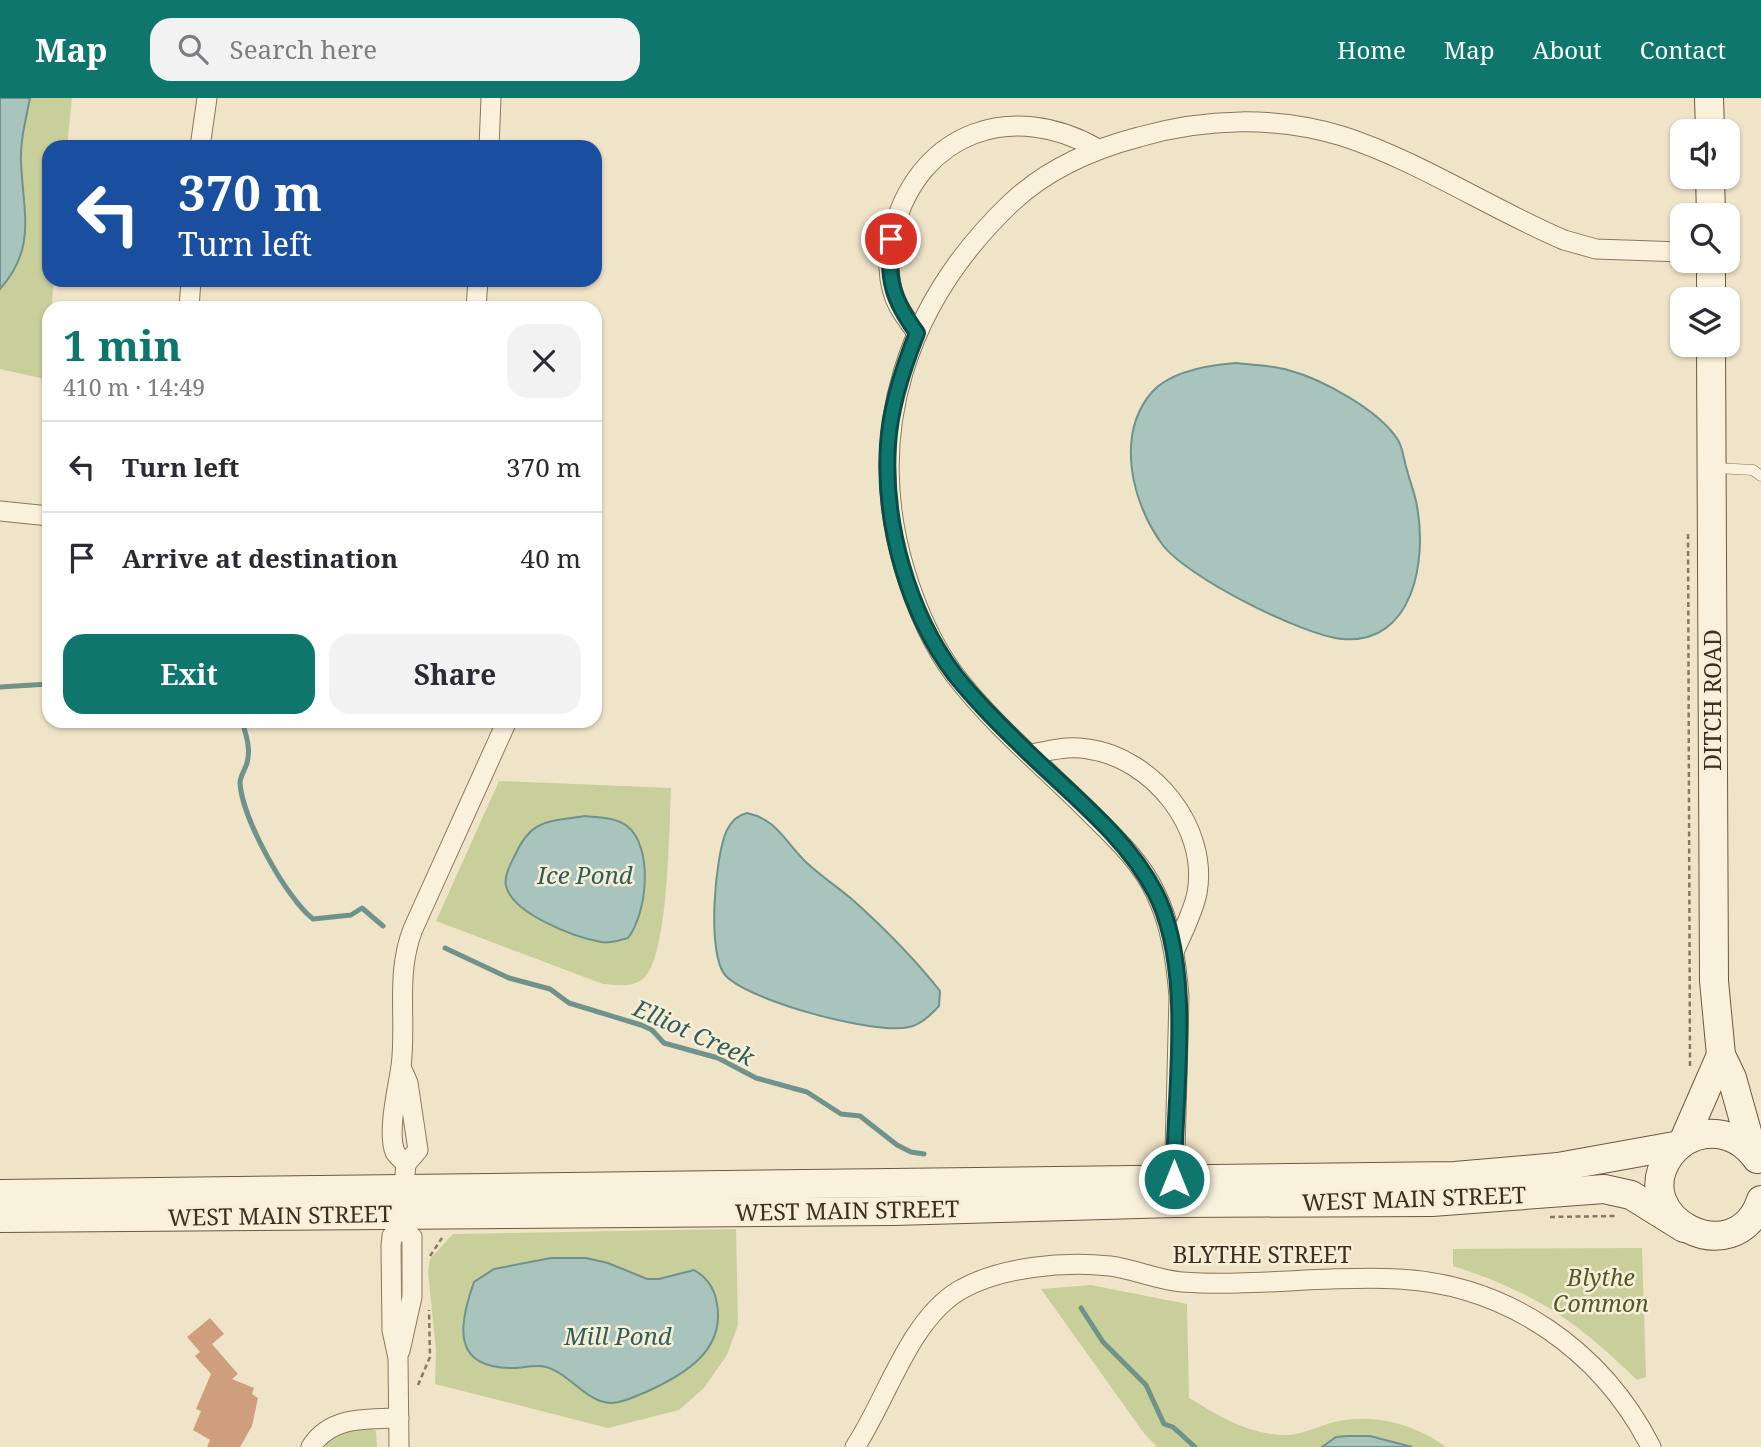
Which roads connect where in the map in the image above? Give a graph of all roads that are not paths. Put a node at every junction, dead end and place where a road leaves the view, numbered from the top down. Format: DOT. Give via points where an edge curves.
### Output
graph roads {
  1 [pos="207,98"];
  2 [pos="491,98"];
  3 [pos="1709,98"];
  4 [pos="1710,119"];
  5 [pos="201,140"];
  6 [pos="489,140"];
  7 [pos="1098,149"];
  8 [pos="1670,251"];
  9 [pos="917,333"];
  10 [pos="1711,357"];
  11 [pos="1711,468"];
  12 [pos="1761,476"];
  13 [pos="0,511"];
  14 [pos="42,515"];
  15 [pos="504,728"];
  16 [pos="1030,754"];
  17 [pos="1174,952"];
  18 [pos="1721,1055"];
  19 [pos="1681,1144"];
  20 [pos="1758,1161"];
  21 [pos="1174,1191"];
  22 [pos="0,1194"];
  23 [pos="403,1199"];
  24 [pos="1761,1200"];
  25 [pos="0,1218"];
  26 [pos="1761,1225"];
  27 [pos="1684,1228"];
  28 [pos="1733,1232"];
  29 [pos="398,1419"];
  30 [pos="311,1447"];
  31 [pos="399,1447"];
  32 [pos="855,1447"];
  33 [pos="1651,1447"];
  1 -- 5 [label="street"];
  2 -- 6 [label="street"];
  3 -- 4 [label="street"];
  7 -- 8 [label="street" via="1194,125 1265,122 1304,128 1342,136 1382,152 1564,240 1596,248"];
  7 -- 9 [label="street" via="1043,179 992,223 946,279"];
  7 -- 9 [label="street" via="1054,128 1003,126 960,140 923,171 898,214 888,264 899,307"];
  9 -- 16 [label="street" via="895,402 888,445 895,539 934,642 964,685"];
  10 -- 11 [label="street, DITCH ROAD"];
  11 -- 12 [label="lane" via="1753,470"];
  11 -- 18 [label="street, DITCH ROAD" via="1714,981"];
  13 -- 14 [label="street"];
  15 -- 23 [label="street" via="408,940 401,976 401,1067 408,1083 418,1150"];
  16 -- 17 [label="street" via="1134,859 1156,893"];
  16 -- 17 [label="street" via="1072,747 1091,749 1132,765 1167,794 1190,833 1199,872 1197,894"];
  17 -- 21 [label="street" via="1179,996"];
  18 -- 19 [label="street, DITCH ROAD"];
  18 -- 20 [label="street, DITCH ROAD"];
  19 -- 20 [label="street, WEST MAIN STREET" via="1699,1135 1716,1134 1732,1138"];
  19 -- 21 [label="street, WEST MAIN STREET" via="1558,1167 1487,1174"];
  19 -- 27 [label="street, DITCH ROAD" via="1667,1160 1661,1188 1665,1206"];
  21 -- 23 [label="street, WEST MAIN STREET"];
  21 -- 27 [label="street, WEST MAIN STREET" via="1451,1201 1604,1189 1631,1195"];
  22 -- 23 [label="street, WEST MAIN STREET"];
  23 -- 25 [label="street, WEST MAIN STREET"];
  23 -- 29 [label="street" via="412,1237 412,1297 398,1358"];
  24 -- 28 [label="street" via="1748,1222"];
  26 -- 28 [label="street"];
  27 -- 28 [label="street" via="1708,1236"];
  29 -- 30 [label="street" via="345,1422 328,1429"];
  29 -- 31 [label="street"];
  32 -- 33 [label="street, BLYTHE STREET" via="922,1326 947,1299 996,1276 1092,1266 1183,1282 1388,1279 1468,1291 1531,1317 1581,1354 1611,1384"];
}
